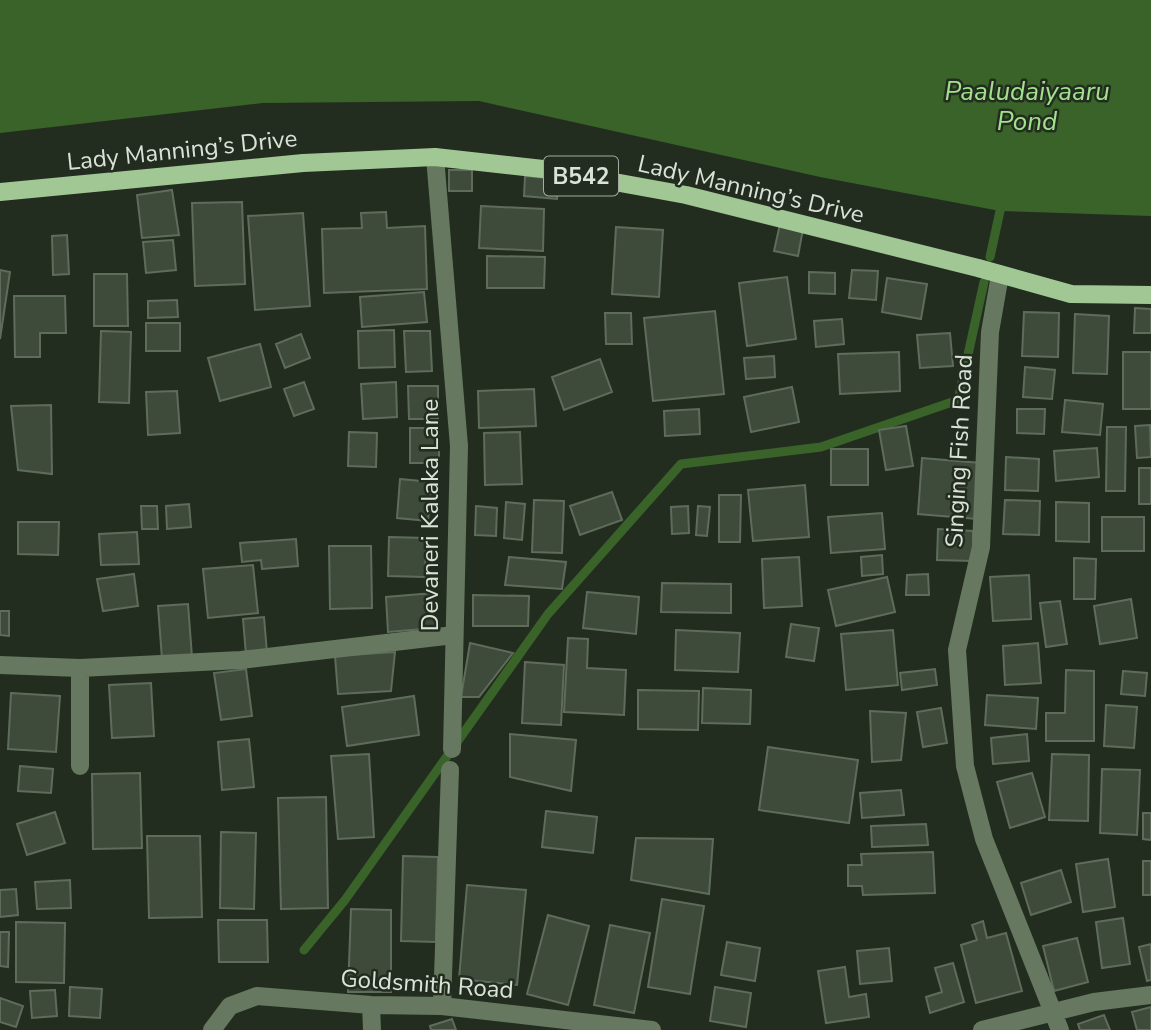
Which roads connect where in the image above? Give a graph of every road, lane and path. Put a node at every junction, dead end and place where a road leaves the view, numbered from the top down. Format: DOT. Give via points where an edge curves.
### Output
graph roads {
  1 [pos="435,156"];
  2 [pos="0,192"];
  3 [pos="1000,275"];
  4 [pos="1151,295"];
  5 [pos="454,635"];
  6 [pos="0,665"];
  7 [pos="80,668"];
  8 [pos="452,749"];
  9 [pos="80,766"];
  10 [pos="450,770"];
  11 [pos="1151,995"];
  12 [pos="371,1005"];
  13 [pos="442,1006"];
  14 [pos="1057,1022"];
  15 [pos="212,1030"];
  16 [pos="372,1030"];
  17 [pos="652,1030"];
  18 [pos="982,1030"];
  1 -- 2 [label="main road, Lady Manning’s Drive / B542" via="303,163"];
  1 -- 3 [label="main road, Lady Manning’s Drive / B542" via="543,169 686,195"];
  1 -- 5 [label="street, Devaneri Kalaka Lane" via="459,446"];
  3 -- 4 [label="main road, Lady Manning’s Drive / B542" via="1071,294"];
  3 -- 14 [label="street, Singing Fish Road" via="990,332 981,547 957,650 965,766 984,839"];
  5 -- 7 [label="street" via="242,660"];
  5 -- 8 [label="street, Devaneri Kalaka Lane"];
  6 -- 7 [label="street"];
  7 -- 9 [label="street"];
  10 -- 13 [label="street"];
  11 -- 14 [label="street" via="1094,1002"];
  12 -- 13 [label="street, Goldsmith Road"];
  12 -- 15 [label="street, Goldsmith Road" via="257,996 230,1006"];
  12 -- 16 [label="street"];
  13 -- 17 [label="street, Goldsmith Road"];
  14 -- 18 [label="street"];
}
